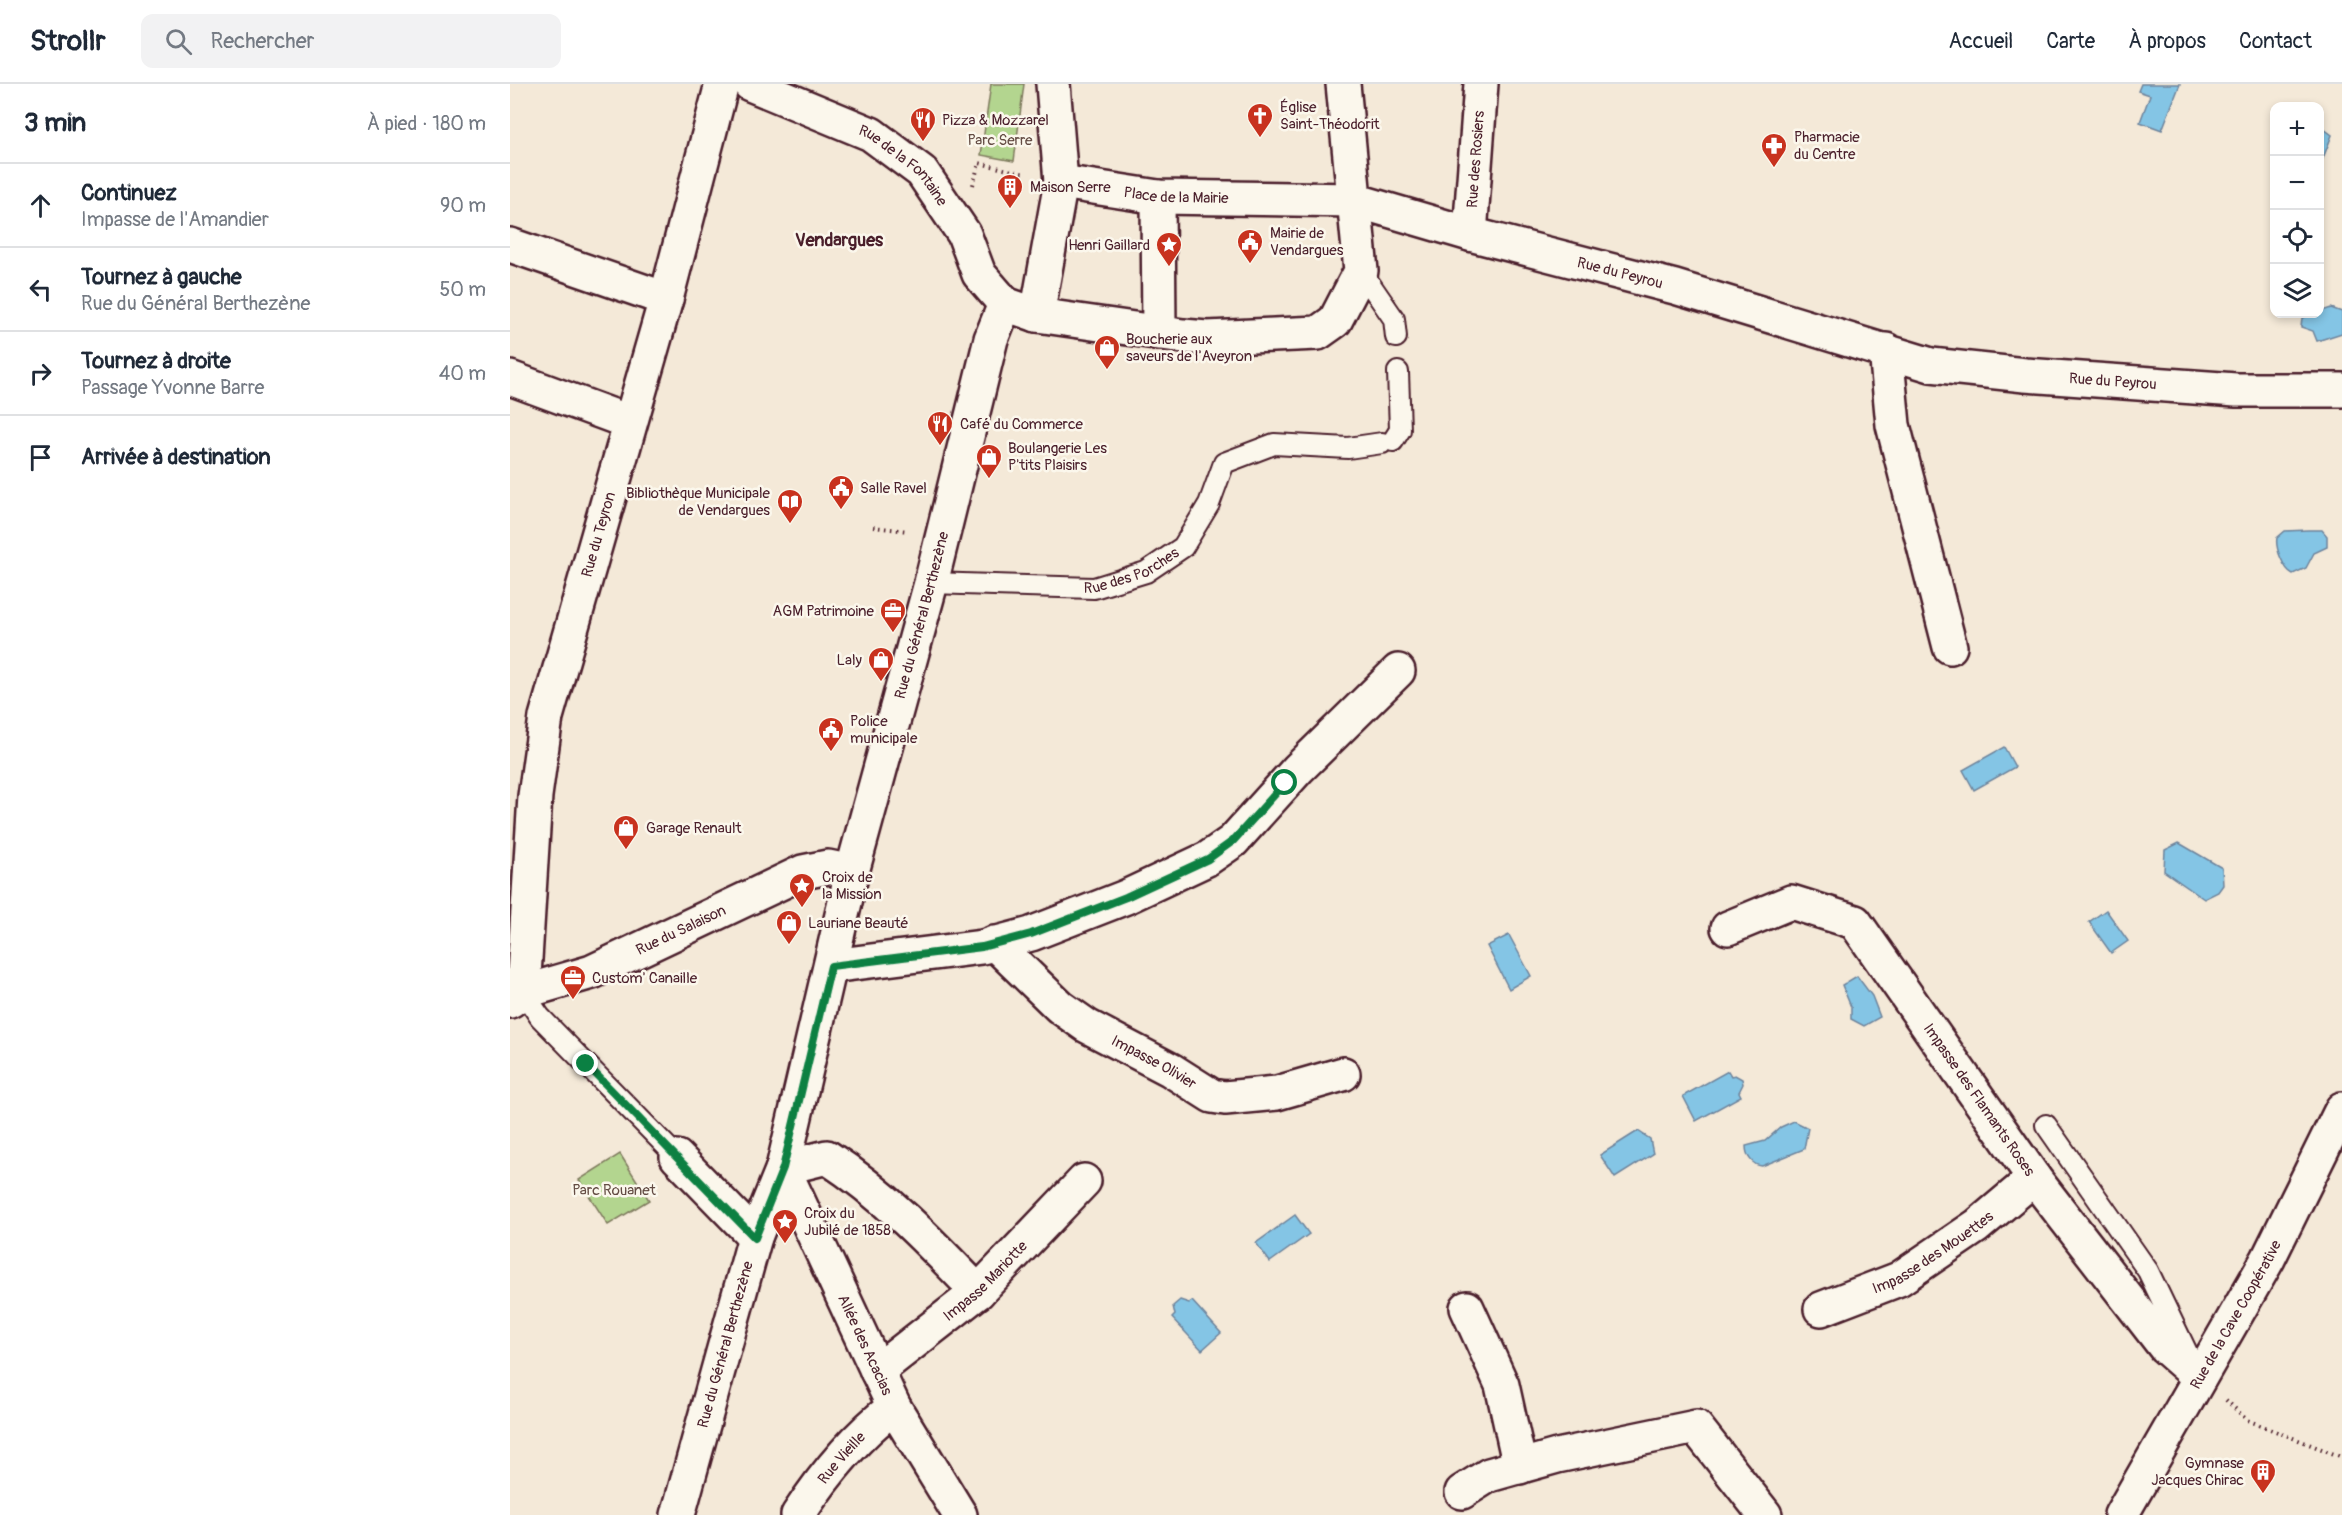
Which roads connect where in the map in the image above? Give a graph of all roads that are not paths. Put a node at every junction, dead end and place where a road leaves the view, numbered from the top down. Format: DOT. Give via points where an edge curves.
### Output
graph roads {
  1 [pos="722,84"];
  2 [pos="750,84"];
  3 [pos="1053,84"];
  4 [pos="1343,84"];
  5 [pos="1481,84"];
  6 [pos="1061,183"];
  7 [pos="1158,197"];
  8 [pos="1354,200"];
  9 [pos="1470,234"];
  10 [pos="510,245"];
  11 [pos="1361,271"];
  12 [pos="666,299"];
  13 [pos="1005,304"];
  14 [pos="1037,315"];
  15 [pos="1159,333"];
  16 [pos="1396,337"];
  17 [pos="1886,350"];
  18 [pos="1398,372"];
  19 [pos="510,378"];
  20 [pos="2337,384"];
  21 [pos="629,422"];
  22 [pos="931,583"];
  23 [pos="1950,647"];
  24 [pos="1398,671"];
  25 [pos="522,794"];
  26 [pos="852,872"];
  27 [pos="1728,928"];
  28 [pos="994,943"];
  29 [pos="831,966"];
  30 [pos="517,997"];
  31 [pos="1343,1074"];
  32 [pos="2342,1109"];
  33 [pos="2046,1125"];
  34 [pos="677,1157"];
  35 [pos="783,1168"];
  36 [pos="2034,1178"];
  37 [pos="1084,1181"];
  38 [pos="755,1238"];
  39 [pos="978,1292"];
  40 [pos="1467,1308"];
  41 [pos="1821,1309"];
  42 [pos="877,1371"];
  43 [pos="2198,1376"];
  44 [pos="894,1407"];
  45 [pos="1520,1467"];
  46 [pos="1462,1492"];
  47 [pos="678,1515"];
  48 [pos="798,1515"];
  49 [pos="960,1515"];
  50 [pos="1765,1515"];
  51 [pos="2121,1515"];
  1 -- 12 [label="street, Rue du Teyron"];
  2 -- 13 [label="street, Rue de la Fontaine" via="871,134 922,172 964,234 978,273"];
  3 -- 6 [label="street"];
  4 -- 8 [label="street"];
  5 -- 9 [label="street, Rue des Rosiers"];
  6 -- 7 [label="street, Place de la Mairie"];
  6 -- 14 [label="street"];
  7 -- 8 [label="street, Place de la Mairie"];
  7 -- 15 [label="street"];
  8 -- 9 [label="street, Rue du Peyrou"];
  8 -- 11 [label="street"];
  9 -- 17 [label="street, Rue du Peyrou" via="1675,287"];
  10 -- 12 [label="street"];
  11 -- 15 [label="street" via="1335,321 1318,333 1207,338"];
  11 -- 16 [label="lane" via="1394,319"];
  12 -- 21 [label="street, Rue du Teyron"];
  13 -- 14 [label="street"];
  13 -- 22 [label="street, Rue du Général Berthezène" via="991,339"];
  14 -- 15 [label="street"];
  17 -- 20 [label="street, Rue du Peyrou" via="1931,364 2025,375 2236,390"];
  17 -- 23 [label="street" via="1893,425"];
  18 -- 22 [label="lane, Rue des Porches" via="1400,430 1387,442 1348,448 1274,444 1224,463 1209,504 1183,547 1146,572 1094,588"];
  19 -- 21 [label="street"];
  21 -- 25 [label="street, Rue du Teyron"];
  22 -- 26 [label="street, Rue du Général Berthezène"];
  24 -- 28 [label="street" via="1298,769 1233,841 1208,859 1116,901 1031,934"];
  25 -- 30 [label="street, Rue du Teyron"];
  26 -- 29 [label="street, Rue du Général Berthezène"];
  26 -- 30 [label="street, Rue du Salaison" via="828,867 803,872 592,972"];
  27 -- 36 [label="street, Impasse des Flamants Roses" via="1791,902 1855,922"];
  28 -- 29 [label="street"];
  28 -- 31 [label="street, Impasse Olivier" via="1060,1007 1087,1026 1212,1096 1277,1093"];
  29 -- 35 [label="street, Rue du Général Berthezène"];
  30 -- 34 [label="lane"];
  32 -- 43 [label="street, Rue de la Cave Coopérative" via="2268,1259"];
  33 -- 43 [label="lane" via="2148,1271"];
  34 -- 38 [label="street"];
  35 -- 38 [label="street, Rue du Général Berthezène"];
  35 -- 39 [label="street" via="827,1157 863,1180 930,1241"];
  35 -- 42 [label="street, Allée des Acacias"];
  36 -- 41 [label="street, Impasse des Mouettes" via="1977,1226 1899,1279"];
  36 -- 43 [label="street, Impasse des Flamants Roses" via="2165,1347"];
  37 -- 39 [label="street, Impasse Mariotte"];
  38 -- 47 [label="street, Rue du Général Berthezène"];
  39 -- 42 [label="street, Impasse Mariotte"];
  40 -- 45 [label="street" via="1502,1385"];
  42 -- 44 [label="street, Allée des Acacias"];
  43 -- 51 [label="street, Rue de la Cave Coopérative"];
  44 -- 48 [label="street, Rue Vieille" via="869,1426"];
  44 -- 49 [label="street, Allée des Acacias"];
  45 -- 46 [label="street" via="1489,1475"];
  45 -- 50 [label="street" via="1696,1427"];
}
